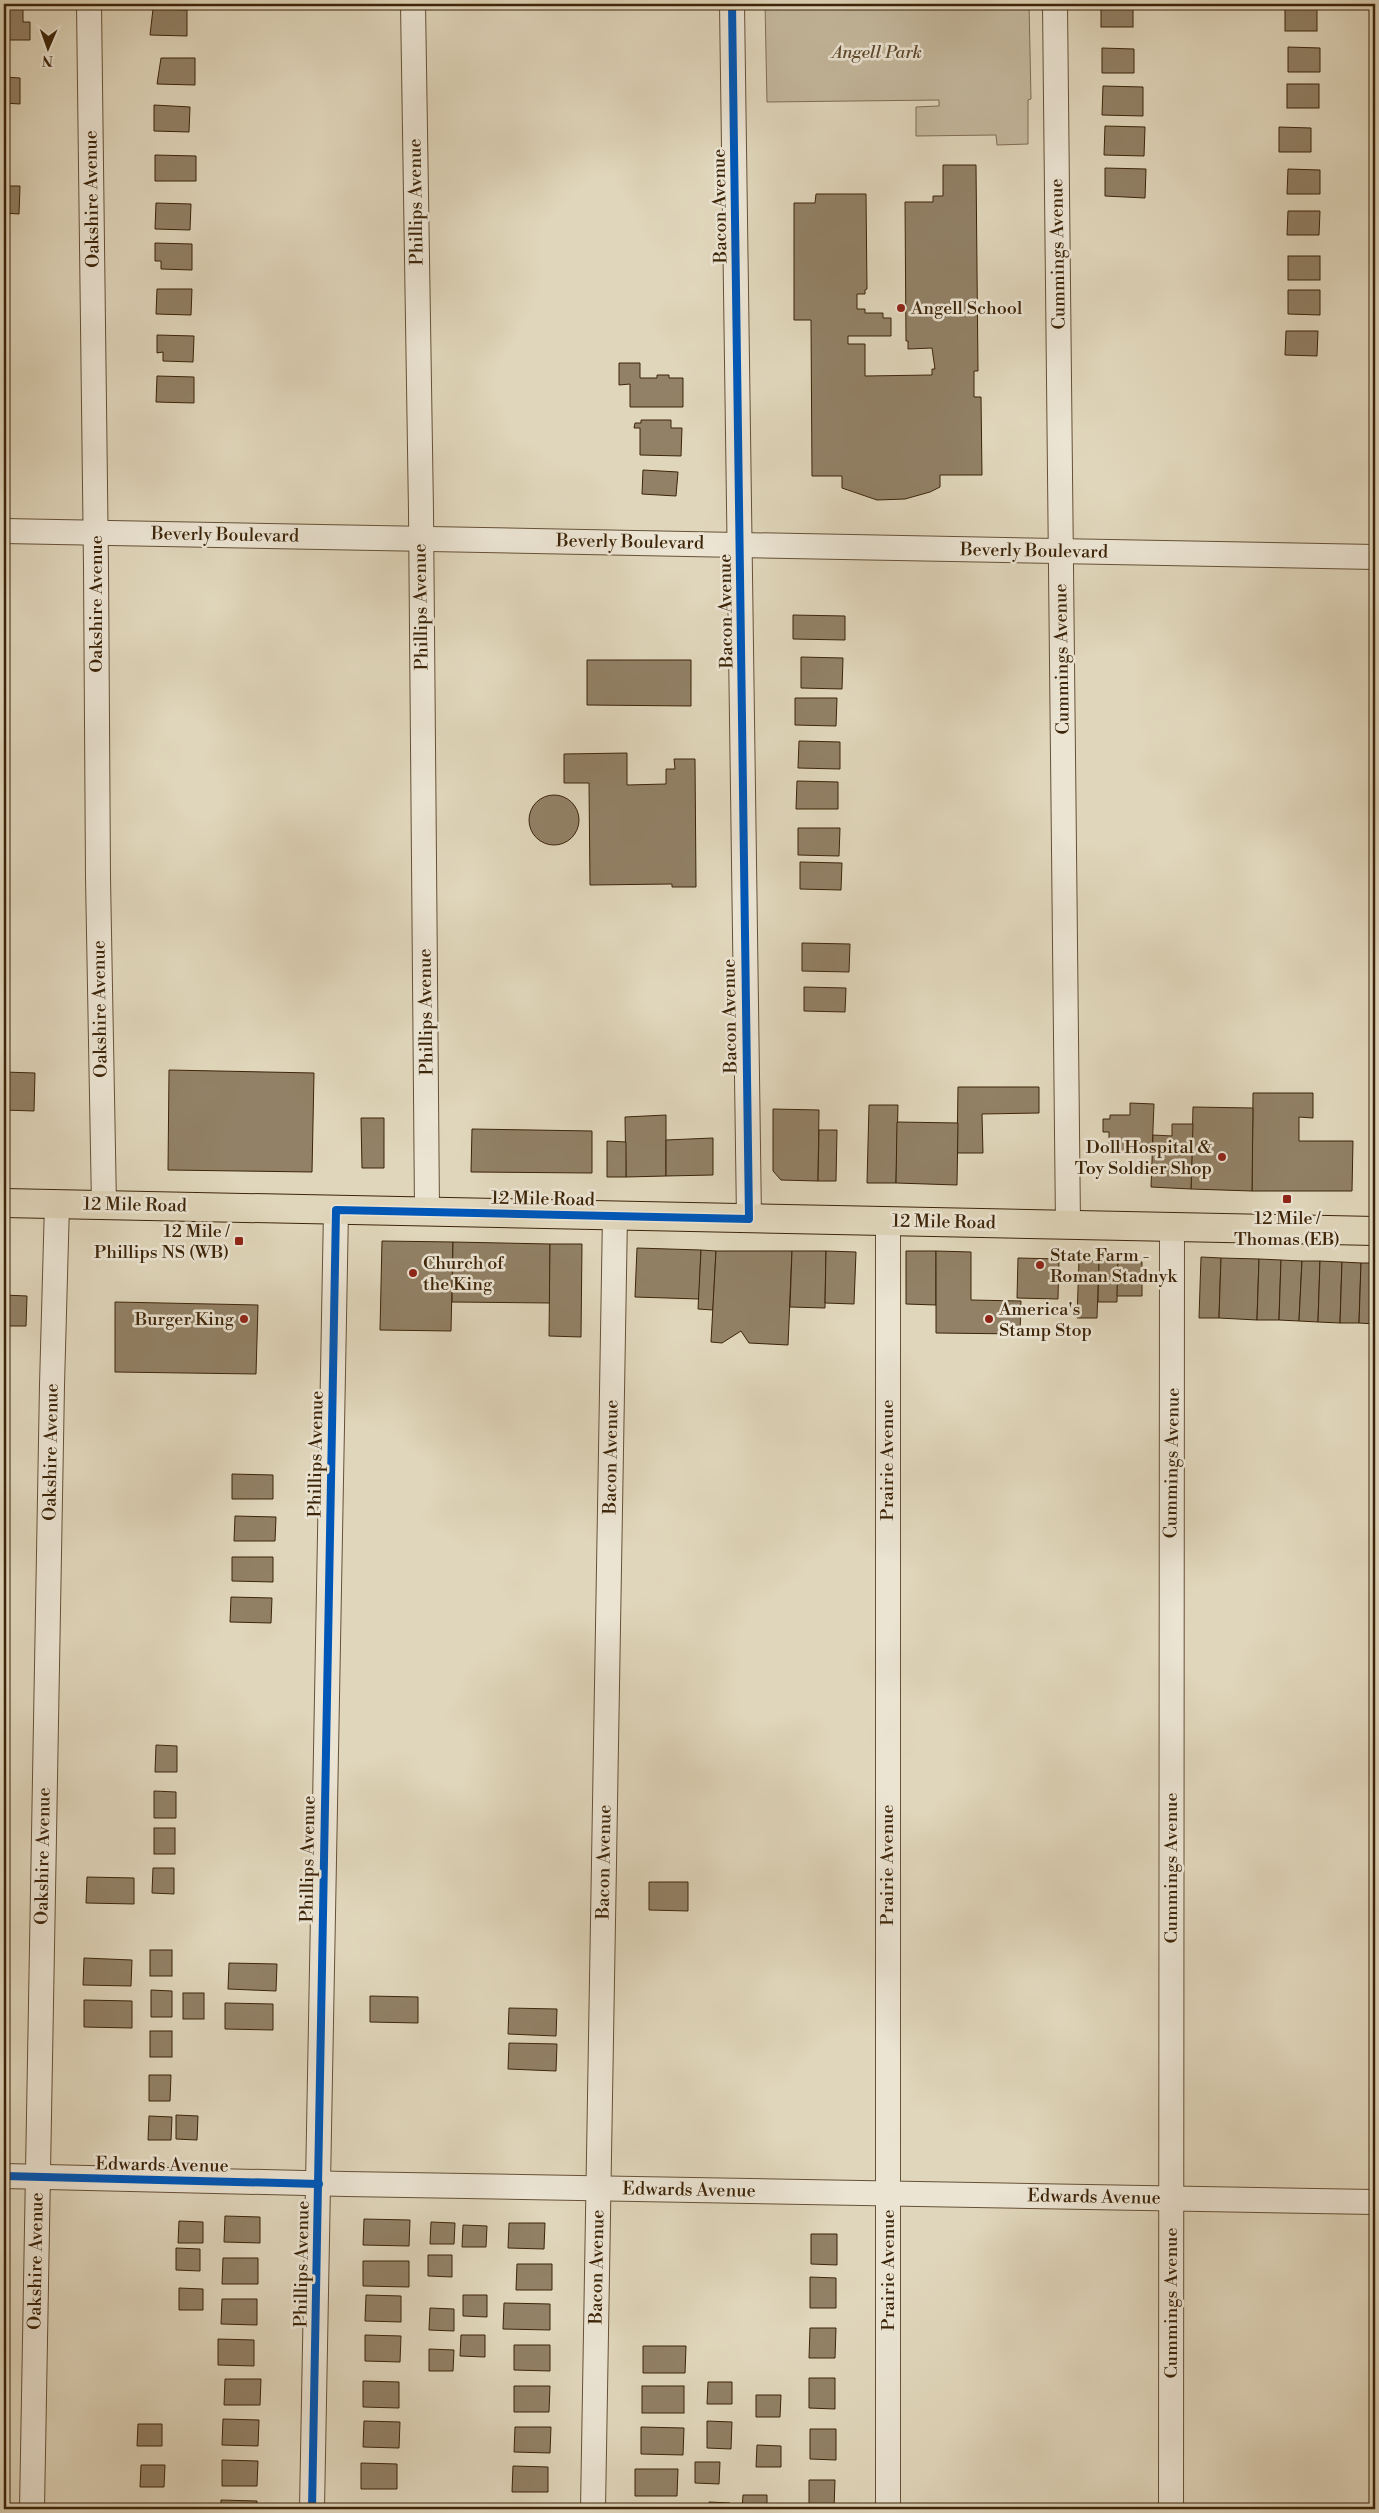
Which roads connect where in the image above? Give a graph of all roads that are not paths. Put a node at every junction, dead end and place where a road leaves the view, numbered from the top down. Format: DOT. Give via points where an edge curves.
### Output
graph roads {
  1 [pos="89,4"];
  2 [pos="413,4"];
  3 [pos="732,4"];
  4 [pos="1054,4"];
  5 [pos="4,531"];
  6 [pos="96,534"];
  7 [pos="421,538"];
  8 [pos="740,544"];
  9 [pos="1062,552"];
  10 [pos="1375,557"];
  11 [pos="4,1203"];
  12 [pos="57,1204"];
  13 [pos="104,1205"];
  14 [pos="336,1210"];
  15 [pos="428,1211"];
  16 [pos="615,1215"];
  17 [pos="749,1219"];
  18 [pos="888,1221"];
  19 [pos="1068,1225"];
  20 [pos="1172,1227"];
  21 [pos="1375,1231"];
  22 [pos="4,2176"];
  23 [pos="37,2176"];
  24 [pos="319,2184"];
  25 [pos="598,2188"];
  26 [pos="888,2194"];
  27 [pos="1171,2198"];
  28 [pos="1375,2202"];
  29 [pos="32,2509"];
  30 [pos="312,2509"];
  31 [pos="593,2509"];
  32 [pos="888,2509"];
  33 [pos="1171,2509"];
  1 -- 6 [label="street, Oakshire Avenue"];
  2 -- 7 [label="street, Phillips Avenue"];
  3 -- 8 [label="street, Bacon Avenue"];
  4 -- 9 [label="street, Cummings Avenue"];
  5 -- 6 [label="street, Beverly Boulevard"];
  6 -- 7 [label="street, Beverly Boulevard"];
  6 -- 13 [label="street, Oakshire Avenue"];
  7 -- 8 [label="street, Beverly Boulevard"];
  7 -- 15 [label="street, Phillips Avenue"];
  8 -- 9 [label="street, Beverly Boulevard"];
  8 -- 17 [label="street, Bacon Avenue"];
  9 -- 10 [label="street, Beverly Boulevard"];
  9 -- 19 [label="street, Cummings Avenue"];
  11 -- 12 [label="main road, 12 Mile Road"];
  12 -- 13 [label="main road, 12 Mile Road"];
  12 -- 23 [label="street, Oakshire Avenue"];
  13 -- 14 [label="main road, 12 Mile Road"];
  14 -- 15 [label="main road, 12 Mile Road"];
  14 -- 24 [label="street, Phillips Avenue"];
  15 -- 16 [label="main road, 12 Mile Road"];
  16 -- 17 [label="main road, 12 Mile Road"];
  16 -- 25 [label="street, Bacon Avenue"];
  17 -- 18 [label="main road, 12 Mile Road"];
  18 -- 19 [label="main road, 12 Mile Road"];
  18 -- 26 [label="street, Prairie Avenue"];
  19 -- 20 [label="main road, 12 Mile Road"];
  20 -- 21 [label="main road, 12 Mile Road"];
  20 -- 27 [label="street, Cummings Avenue"];
  22 -- 23 [label="street, Edwards Avenue"];
  23 -- 24 [label="street, Edwards Avenue"];
  23 -- 29 [label="street, Oakshire Avenue"];
  24 -- 25 [label="street, Edwards Avenue"];
  24 -- 30 [label="street, Phillips Avenue"];
  25 -- 26 [label="street, Edwards Avenue"];
  25 -- 31 [label="street, Bacon Avenue"];
  26 -- 27 [label="street, Edwards Avenue"];
  26 -- 32 [label="street, Prairie Avenue"];
  27 -- 28 [label="street, Edwards Avenue"];
  27 -- 33 [label="street, Cummings Avenue"];
}
